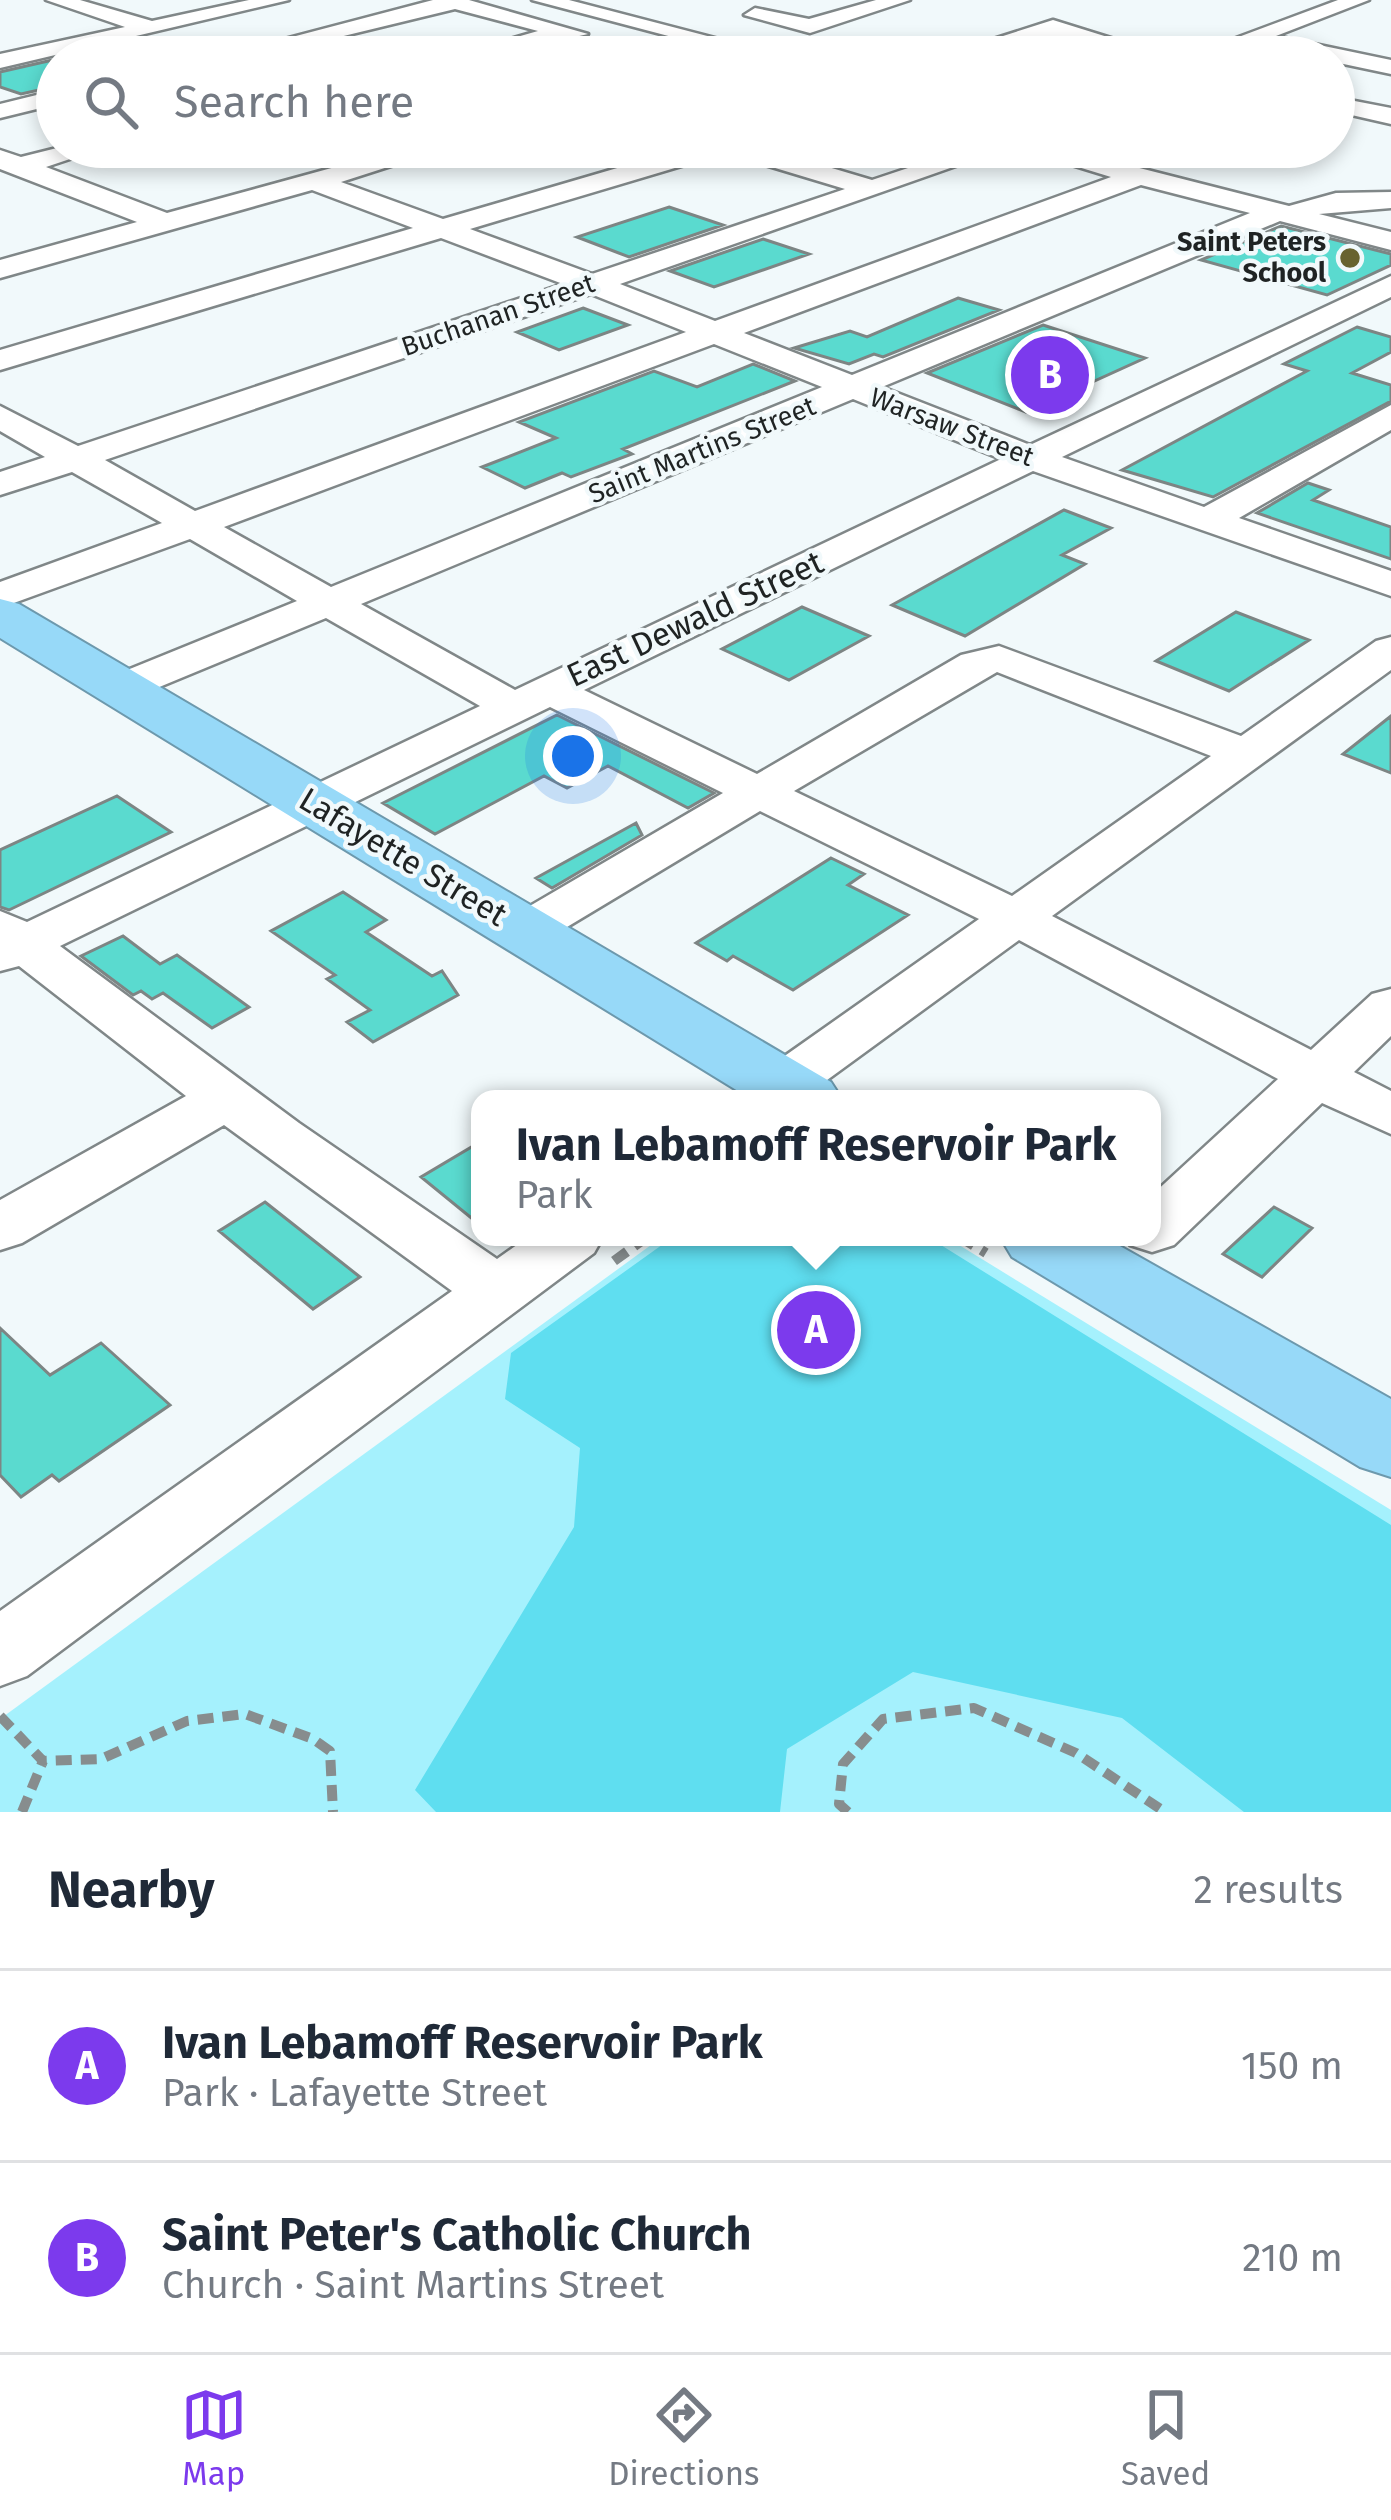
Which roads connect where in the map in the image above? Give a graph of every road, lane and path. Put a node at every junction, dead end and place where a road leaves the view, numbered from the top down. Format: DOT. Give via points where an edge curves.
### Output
graph roads {
  1 [pos="57,0"];
  2 [pos="278,0"];
  3 [pos="543,0"];
  4 [pos="811,0"];
  5 [pos="899,0"];
  6 [pos="449,1"];
  7 [pos="1345,6"];
  8 [pos="755,15"];
  9 [pos="153,28"];
  10 [pos="567,31"];
  11 [pos="685,34"];
  12 [pos="117,36"];
  13 [pos="178,36"];
  14 [pos="316,36"];
  15 [pos="546,36"];
  16 [pos="587,36"];
  17 [pos="693,36"];
  18 [pos="1022,36"];
  19 [pos="1090,36"];
  20 [pos="1255,36"];
  21 [pos="36,54"];
  22 [pos="1355,60"];
  23 [pos="0,62"];
  24 [pos="1391,67"];
  25 [pos="36,103"];
  26 [pos="0,111"];
  27 [pos="36,158"];
  28 [pos="6,164"];
  29 [pos="364,168"];
  30 [pos="648,168"];
  31 [pos="804,168"];
  32 [pos="936,168"];
  33 [pos="1109,168"];
  34 [pos="1140,176"];
  35 [pos="315,182"];
  36 [pos="874,189"];
  37 [pos="1391,200"];
  38 [pos="1284,214"];
  39 [pos="166,223"];
  40 [pos="445,230"];
  41 [pos="1391,241"];
  42 [pos="0,269"];
  43 [pos="592,284"];
  44 [pos="1391,285"];
  45 [pos="717,334"];
  46 [pos="0,360"];
  47 [pos="854,388"];
  48 [pos="1391,415"];
  49 [pos="0,416"];
  50 [pos="77,458"];
  51 [pos="1031,458"];
  52 [pos="0,484"];
  53 [pos="1207,521"];
  54 [pos="196,524"];
  55 [pos="1391,584"];
  56 [pos="0,596"];
  57 [pos="328,603"];
  58 [pos="0,615"];
  59 [pos="1391,650"];
  60 [pos="124,686"];
  61 [pos="530,698"];
  62 [pos="1246,754"];
  63 [pos="760,794"];
  64 [pos="310,802"];
  65 [pos="1016,918"];
  66 [pos="524,931"];
  67 [pos="8,942"];
  68 [pos="1391,1006"];
  69 [pos="1316,1078"];
  70 [pos="777,1090"];
  71 [pos="788,1090"];
  72 [pos="227,1098"];
  73 [pos="1391,1115"];
  74 [pos="1161,1204"];
  75 [pos="0,1228"];
  76 [pos="560,1246"];
  77 [pos="1112,1246"];
  78 [pos="498,1291"];
  79 [pos="1391,1442"];
  80 [pos="8,1631"];
  81 [pos="0,1716"];
  82 [pos="43,1761"];
  83 [pos="22,1812"];
  84 [pos="334,1812"];
  85 [pos="848,1812"];
  86 [pos="1166,1812"];
  1 -- 9 [label="street"];
  2 -- 9 [label="street"];
  3 -- 11 [label="street"];
  4 -- 8 [label="street"];
  5 -- 8 [label="street" via="810,26"];
  6 -- 10 [label="street"];
  6 -- 14 [label="street"];
  7 -- 20 [label="street"];
  8 -- 11 [label="street"];
  9 -- 12 [label="street"];
  9 -- 13 [label="street"];
  10 -- 15 [label="street"];
  10 -- 16 [label="street"];
  11 -- 17 [label="street"];
  18 -- 19 [label="street" via="1054,27"];
  21 -- 23 [label="street"];
  22 -- 24 [label="street"];
  25 -- 26 [label="street"];
  27 -- 28 [label="street"];
  28 -- 39 [label="street"];
  29 -- 35 [label="street"];
  30 -- 40 [label="street"];
  31 -- 36 [label="street"];
  32 -- 36 [label="street, Buchanan Street"];
  33 -- 34 [label="street"];
  34 -- 38 [label="street"];
  34 -- 45 [label="street"];
  35 -- 39 [label="street"];
  35 -- 40 [label="street, Warsaw Street"];
  36 -- 43 [label="street, Buchanan Street"];
  37 -- 38 [label="street, Saint Martins Street"];
  38 -- 41 [label="street"];
  38 -- 47 [label="street, Saint Martins Street"];
  39 -- 42 [label="street"];
  40 -- 43 [label="street, Warsaw Street"];
  40 -- 46 [label="street"];
  43 -- 45 [label="street, Warsaw Street"];
  43 -- 50 [label="street, Buchanan Street"];
  44 -- 51 [label="street, East Dewald Street" via="1353,318"];
  45 -- 47 [label="street, Warsaw Street"];
  45 -- 54 [label="street"];
  47 -- 51 [label="street, Warsaw Street"];
  47 -- 57 [label="street, Saint Martins Street"];
  48 -- 53 [label="street"];
  49 -- 50 [label="street"];
  50 -- 52 [label="street, Buchanan Street"];
  50 -- 54 [label="street"];
  51 -- 53 [label="street, Warsaw Street"];
  51 -- 61 [label="street, East Dewald Street"];
  53 -- 55 [label="street, Warsaw Street"];
  54 -- 56 [label="street"];
  54 -- 57 [label="street"];
  57 -- 60 [label="street, Saint Martins Street"];
  57 -- 61 [label="street"];
  58 -- 60 [label="highway, Lafayette Street"];
  59 -- 62 [label="street"];
  60 -- 64 [label="highway, Lafayette Street"];
  61 -- 63 [label="street"];
  61 -- 64 [label="street, East Dewald Street"];
  62 -- 63 [label="street" via="999,659 976,664"];
  62 -- 65 [label="street"];
  63 -- 65 [label="street"];
  63 -- 66 [label="street"];
  64 -- 66 [label="highway, Lafayette Street"];
  64 -- 67 [label="street, East Dewald Street"];
  65 -- 69 [label="street"];
  65 -- 71 [label="street"];
  66 -- 70 [label="highway, Lafayette Street"];
  67 -- 72 [label="street"];
  68 -- 69 [label="street"];
  69 -- 73 [label="street"];
  69 -- 74 [label="street"];
  72 -- 75 [label="street"];
  72 -- 78 [label="street"];
  76 -- 78 [label="street"];
  77 -- 79 [label="highway"];
  78 -- 80 [label="street"];
  81 -- 82 [label="path"];
  82 -- 83 [label="path"];
  82 -- 84 [label="path" via="100,1759 187,1721 245,1714 330,1751"];
  85 -- 86 [label="path" via="839,1804 843,1764 884,1719 974,1708 1076,1753"];
}
